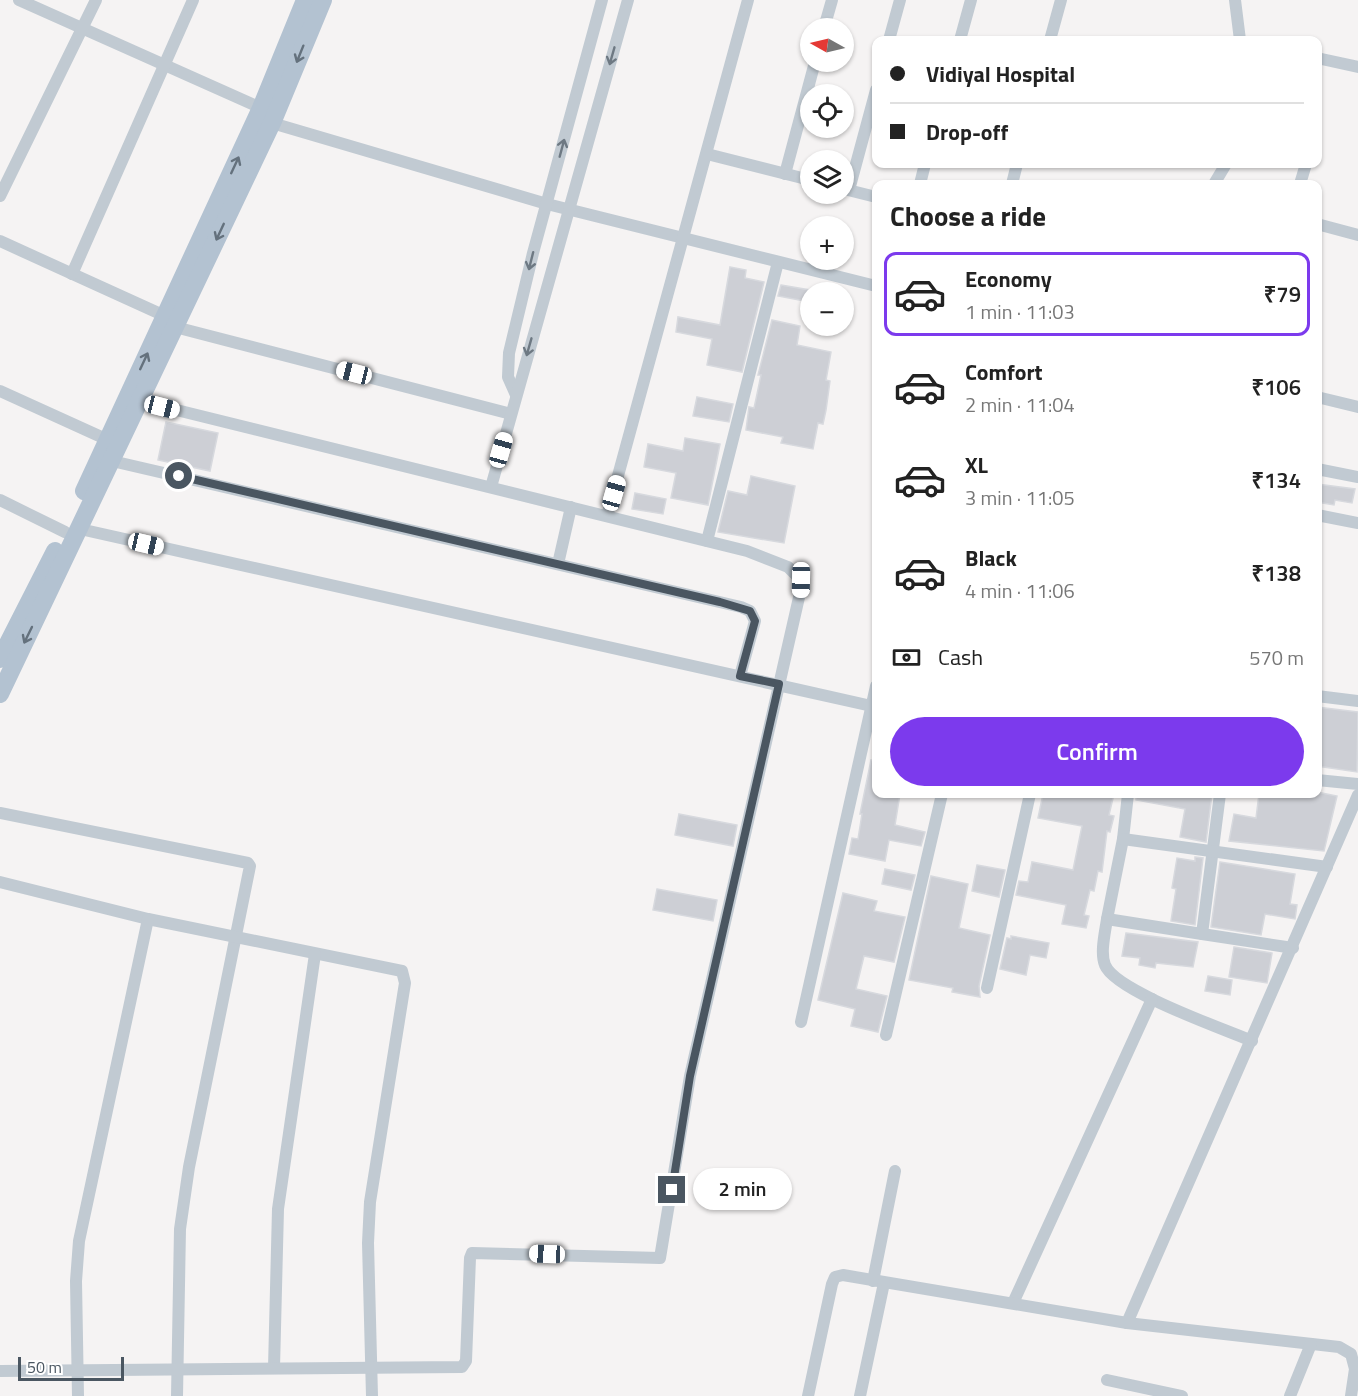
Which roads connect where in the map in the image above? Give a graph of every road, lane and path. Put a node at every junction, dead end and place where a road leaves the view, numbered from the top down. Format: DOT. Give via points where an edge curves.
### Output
graph roads {
  1 [pos="19,0"];
  2 [pos="96,0"];
  3 [pos="193,0"];
  4 [pos="305,0"];
  5 [pos="322,0"];
  6 [pos="602,0"];
  7 [pos="628,0"];
  8 [pos="748,0"];
  9 [pos="832,0"];
  10 [pos="900,0"];
  11 [pos="971,0"];
  12 [pos="1061,0"];
  13 [pos="1235,0"];
  14 [pos="827,18"];
  15 [pos="83,29"];
  16 [pos="890,36"];
  17 [pos="961,36"];
  18 [pos="1051,36"];
  19 [pos="1240,36"];
  20 [pos="1322,59"];
  21 [pos="163,65"];
  22 [pos="1358,67"];
  23 [pos="812,72"];
  24 [pos="872,103"];
  25 [pos="266,116"];
  26 [pos="707,154"];
  27 [pos="854,163"];
  28 [pos="784,174"];
  29 [pos="800,178"];
  30 [pos="854,192"];
  31 [pos="0,196"];
  32 [pos="872,196"];
  33 [pos="547,204"];
  34 [pos="568,210"];
  35 [pos="1322,225"];
  36 [pos="1358,236"];
  37 [pos="685,239"];
  38 [pos="0,241"];
  39 [pos="778,262"];
  40 [pos="72,274"];
  41 [pos="872,285"];
  42 [pos="170,322"];
  43 [pos="0,392"];
  44 [pos="516,395"];
  45 [pos="1322,398"];
  46 [pos="140,402"];
  47 [pos="1358,407"];
  48 [pos="511,414"];
  49 [pos="108,440"];
  50 [pos="112,461"];
  51 [pos="1322,470"];
  52 [pos="1358,477"];
  53 [pos="491,487"];
  54 [pos="0,500"];
  55 [pos="572,507"];
  56 [pos="608,516"];
  57 [pos="1322,516"];
  58 [pos="1358,523"];
  59 [pos="72,530"];
  60 [pos="707,541"];
  61 [pos="558,564"];
  62 [pos="0,659"];
  63 [pos="740,676"];
  64 [pos="779,684"];
  65 [pos="0,693"];
  66 [pos="1322,697"];
  67 [pos="1358,701"];
  68 [pos="872,706"];
  69 [pos="872,715"];
  70 [pos="1322,780"];
  71 [pos="1358,784"];
  72 [pos="1358,795"];
  73 [pos="941,798"];
  74 [pos="1029,798"];
  75 [pos="1128,798"];
  76 [pos="1220,798"];
  77 [pos="0,813"];
  78 [pos="1123,839"];
  79 [pos="1213,852"];
  80 [pos="1327,867"];
  81 [pos="0,882"];
  82 [pos="1107,919"];
  83 [pos="148,920"];
  84 [pos="1202,934"];
  85 [pos="236,938"];
  86 [pos="1293,948"];
  87 [pos="315,954"];
  88 [pos="987,988"];
  89 [pos="1152,999"];
  90 [pos="801,1022"];
  91 [pos="886,1035"];
  92 [pos="1252,1041"];
  93 [pos="895,1170"];
  94 [pos="879,1282"];
  95 [pos="1013,1303"];
  96 [pos="1127,1323"];
  97 [pos="1311,1344"];
  98 [pos="372,1366"];
  99 [pos="274,1368"];
  100 [pos="0,1371"];
  101 [pos="77,1371"];
  102 [pos="176,1371"];
  103 [pos="1107,1380"];
  104 [pos="78,1396"];
  105 [pos="177,1396"];
  106 [pos="372,1396"];
  107 [pos="808,1396"];
  108 [pos="860,1396"];
  109 [pos="1182,1396"];
  110 [pos="1290,1396"];
  111 [pos="1351,1396"];
  1 -- 15 [label="street"];
  2 -- 15 [label="street"];
  3 -- 21 [label="street"];
  4 -- 25 [label="main road"];
  5 -- 25 [label="main road, one-way"];
  33 -- 6 [label="street, one-way"];
  7 -- 34 [label="street, one-way"];
  8 -- 26 [label="street"];
  9 -- 14 [label="street"];
  10 -- 16 [label="street"];
  11 -- 17 [label="street"];
  12 -- 18 [label="street"];
  13 -- 19 [label="street"];
  15 -- 21 [label="street"];
  15 -- 31 [label="street"];
  20 -- 22 [label="street"];
  21 -- 25 [label="street"];
  21 -- 40 [label="street"];
  23 -- 28 [label="street"];
  24 -- 27 [label="street"];
  25 -- 33 [label="street"];
  25 -- 42 [label="main road"];
  26 -- 28 [label="street"];
  26 -- 37 [label="street"];
  28 -- 29 [label="street"];
  30 -- 32 [label="street"];
  33 -- 34 [label="street"];
  33 -- 44 [label="street, one-way" via="509,353 508,377"];
  34 -- 37 [label="street"];
  34 -- 44 [label="street, one-way"];
  35 -- 36 [label="street"];
  37 -- 39 [label="street"];
  37 -- 56 [label="street"];
  38 -- 40 [label="street"];
  39 -- 41 [label="street"];
  39 -- 60 [label="street"];
  40 -- 42 [label="street"];
  42 -- 46 [label="main road"];
  42 -- 48 [label="street"];
  49 -- 42 [label="main road, one-way"];
  43 -- 49 [label="street"];
  44 -- 48 [label="street"];
  45 -- 47 [label="street"];
  46 -- 50 [label="main road"];
  46 -- 53 [label="street"];
  48 -- 53 [label="street"];
  49 -- 59 [label="main road"];
  50 -- 59 [label="main road"];
  50 -- 61 [label="street"];
  51 -- 52 [label="street"];
  53 -- 55 [label="street"];
  54 -- 59 [label="street"];
  55 -- 56 [label="street"];
  55 -- 61 [label="street"];
  56 -- 60 [label="street"];
  57 -- 58 [label="street"];
  59 -- 62 [label="main road"];
  59 -- 63 [label="street"];
  59 -- 65 [label="main road, one-way"];
  60 -- 64 [label="street" via="788,567 801,580"];
  61 -- 63 [label="street" via="750,611 755,621"];
  63 -- 64 [label="street"];
  64 -- 68 [label="street"];
  64 -- 98 [label="street" via="690,1076 660,1258 472,1253 466,1365"];
  66 -- 67 [label="street"];
  69 -- 90 [label="street"];
  70 -- 71 [label="street"];
  72 -- 80 [label="street"];
  73 -- 91 [label="street"];
  74 -- 88 [label="street"];
  75 -- 78 [label="street"];
  76 -- 79 [label="street"];
  77 -- 85 [label="street" via="248,863 251,871"];
  78 -- 79 [label="street"];
  78 -- 82 [label="street"];
  79 -- 80 [label="street"];
  79 -- 84 [label="street"];
  80 -- 86 [label="street"];
  81 -- 83 [label="street"];
  82 -- 84 [label="street"];
  82 -- 89 [label="street" via="1103,960 1106,968"];
  83 -- 85 [label="street"];
  83 -- 101 [label="street" via="79,1241"];
  84 -- 86 [label="street"];
  85 -- 87 [label="street"];
  85 -- 102 [label="street" via="180,1229"];
  86 -- 92 [label="street"];
  87 -- 98 [label="street" via="402,972 404,976 370,1202"];
  87 -- 99 [label="street" via="278,1209"];
  89 -- 92 [label="street"];
  89 -- 95 [label="street"];
  92 -- 96 [label="street"];
  93 -- 94 [label="street"];
  94 -- 95 [label="street"];
  94 -- 107 [label="street" via="835,1277"];
  94 -- 108 [label="street"];
  95 -- 96 [label="street"];
  96 -- 97 [label="street"];
  97 -- 110 [label="street"];
  97 -- 111 [label="street" via="1339,1347 1351,1354 1355,1370"];
  98 -- 99 [label="street"];
  98 -- 106 [label="street"];
  99 -- 102 [label="street"];
  100 -- 101 [label="street"];
  101 -- 102 [label="street"];
  101 -- 104 [label="street"];
  102 -- 105 [label="street"];
  103 -- 109 [label="street"];
}
